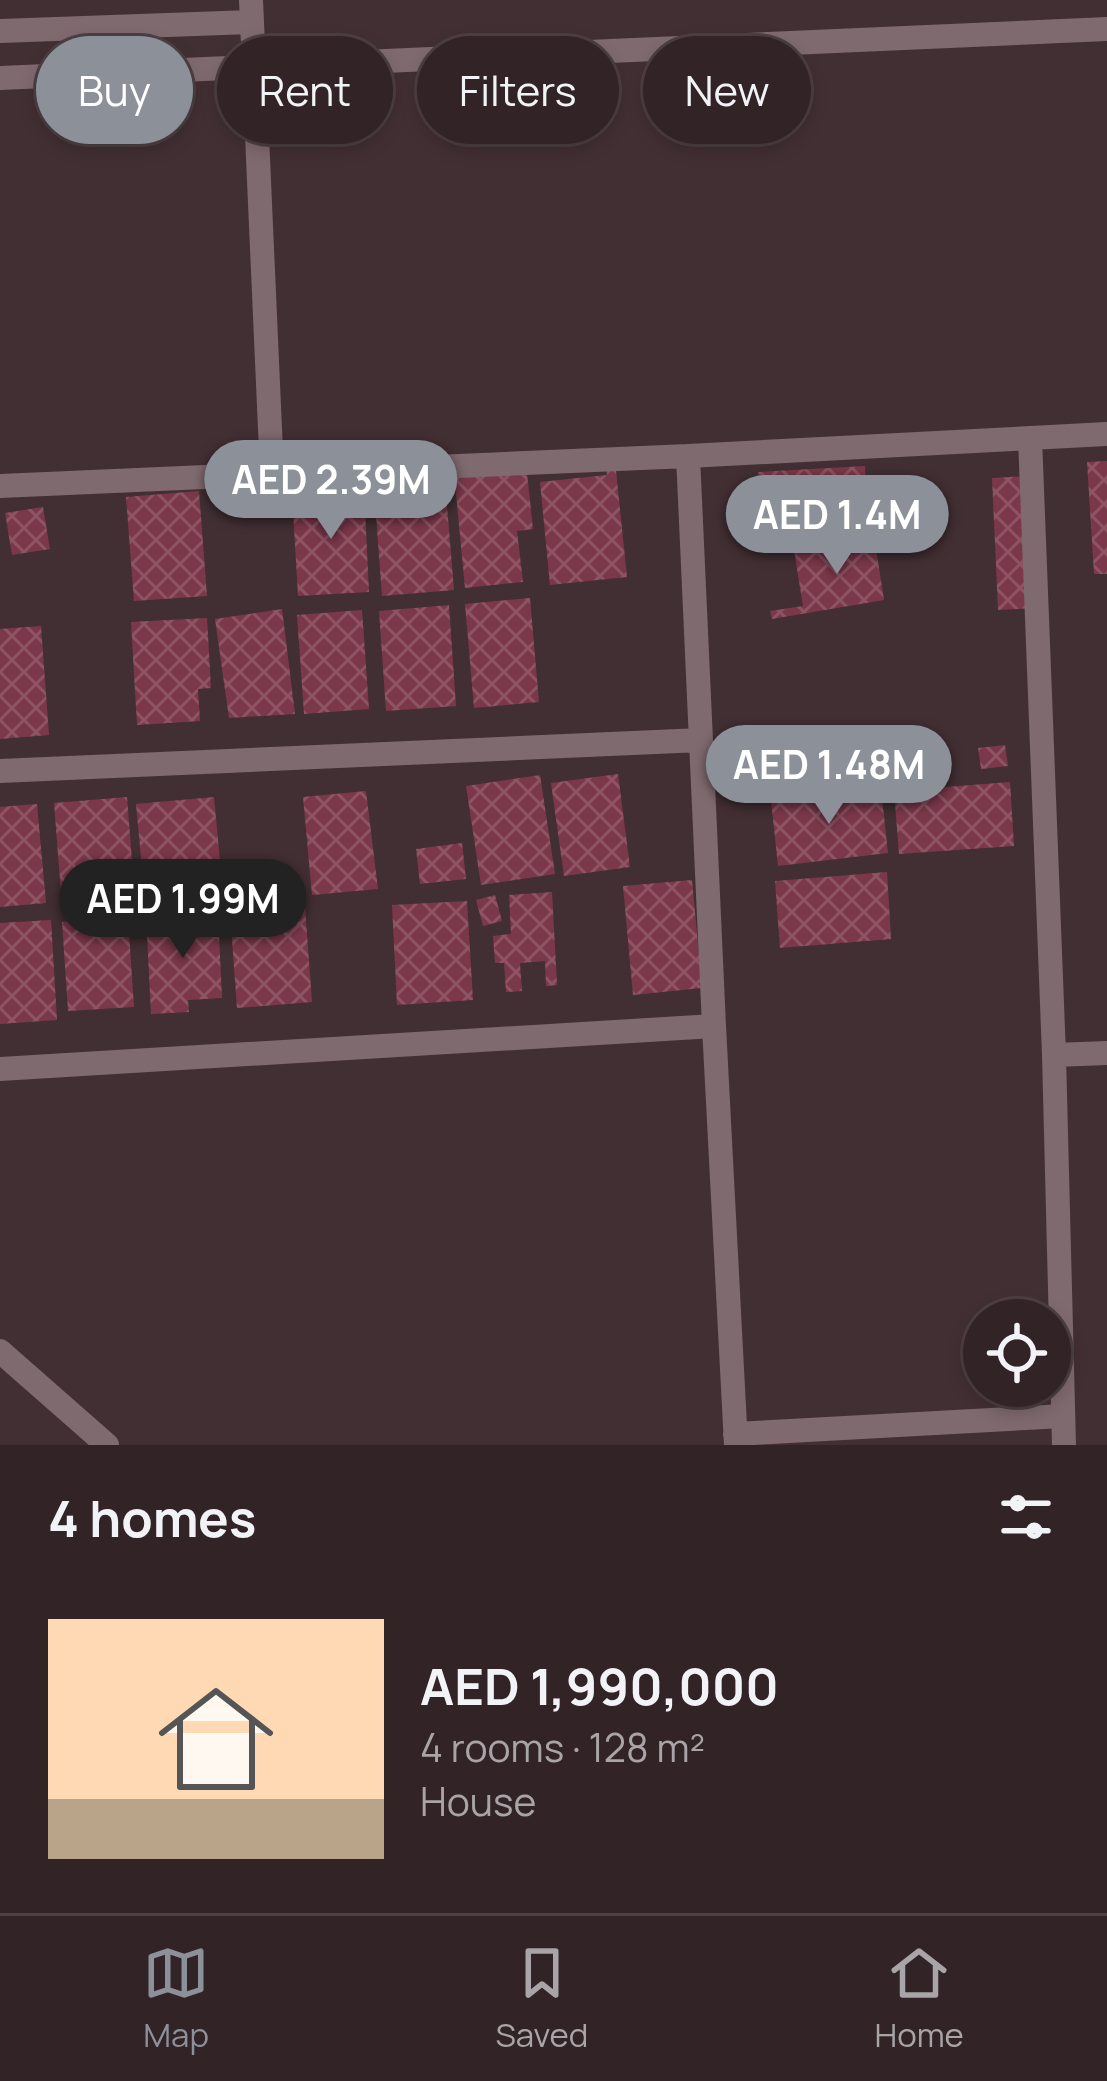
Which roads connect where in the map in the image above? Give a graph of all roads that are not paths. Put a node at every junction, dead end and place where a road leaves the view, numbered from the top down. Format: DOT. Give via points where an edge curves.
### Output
graph roads {
  1 [pos="251,11"];
  2 [pos="1107,29"];
  3 [pos="0,31"];
  4 [pos="393,61"];
  5 [pos="217,69"];
  6 [pos="0,78"];
  7 [pos="257,144"];
  8 [pos="1107,434"];
  9 [pos="1030,438"];
  10 [pos="688,456"];
  11 [pos="272,474"];
  12 [pos="0,486"];
  13 [pos="701,740"];
  14 [pos="0,771"];
  15 [pos="714,1026"];
  16 [pos="1107,1053"];
  17 [pos="1054,1055"];
  18 [pos="0,1069"];
  19 [pos="0,1351"];
  20 [pos="1063,1416"];
  21 [pos="736,1440"];
  22 [pos="107,1445"];
  23 [pos="1064,1445"];
  1 -- 3 [label="street"];
  2 -- 4 [label="street"];
  5 -- 6 [label="street"];
  7 -- 11 [label="street"];
  8 -- 9 [label="street"];
  9 -- 10 [label="street"];
  9 -- 17 [label="street"];
  10 -- 11 [label="street"];
  10 -- 13 [label="street"];
  11 -- 12 [label="street"];
  13 -- 14 [label="street"];
  13 -- 15 [label="street"];
  15 -- 18 [label="street"];
  15 -- 21 [label="street"];
  16 -- 17 [label="street"];
  17 -- 20 [label="street"];
  19 -- 22 [label="street"];
  20 -- 21 [label="street"];
  20 -- 23 [label="street"];
}
